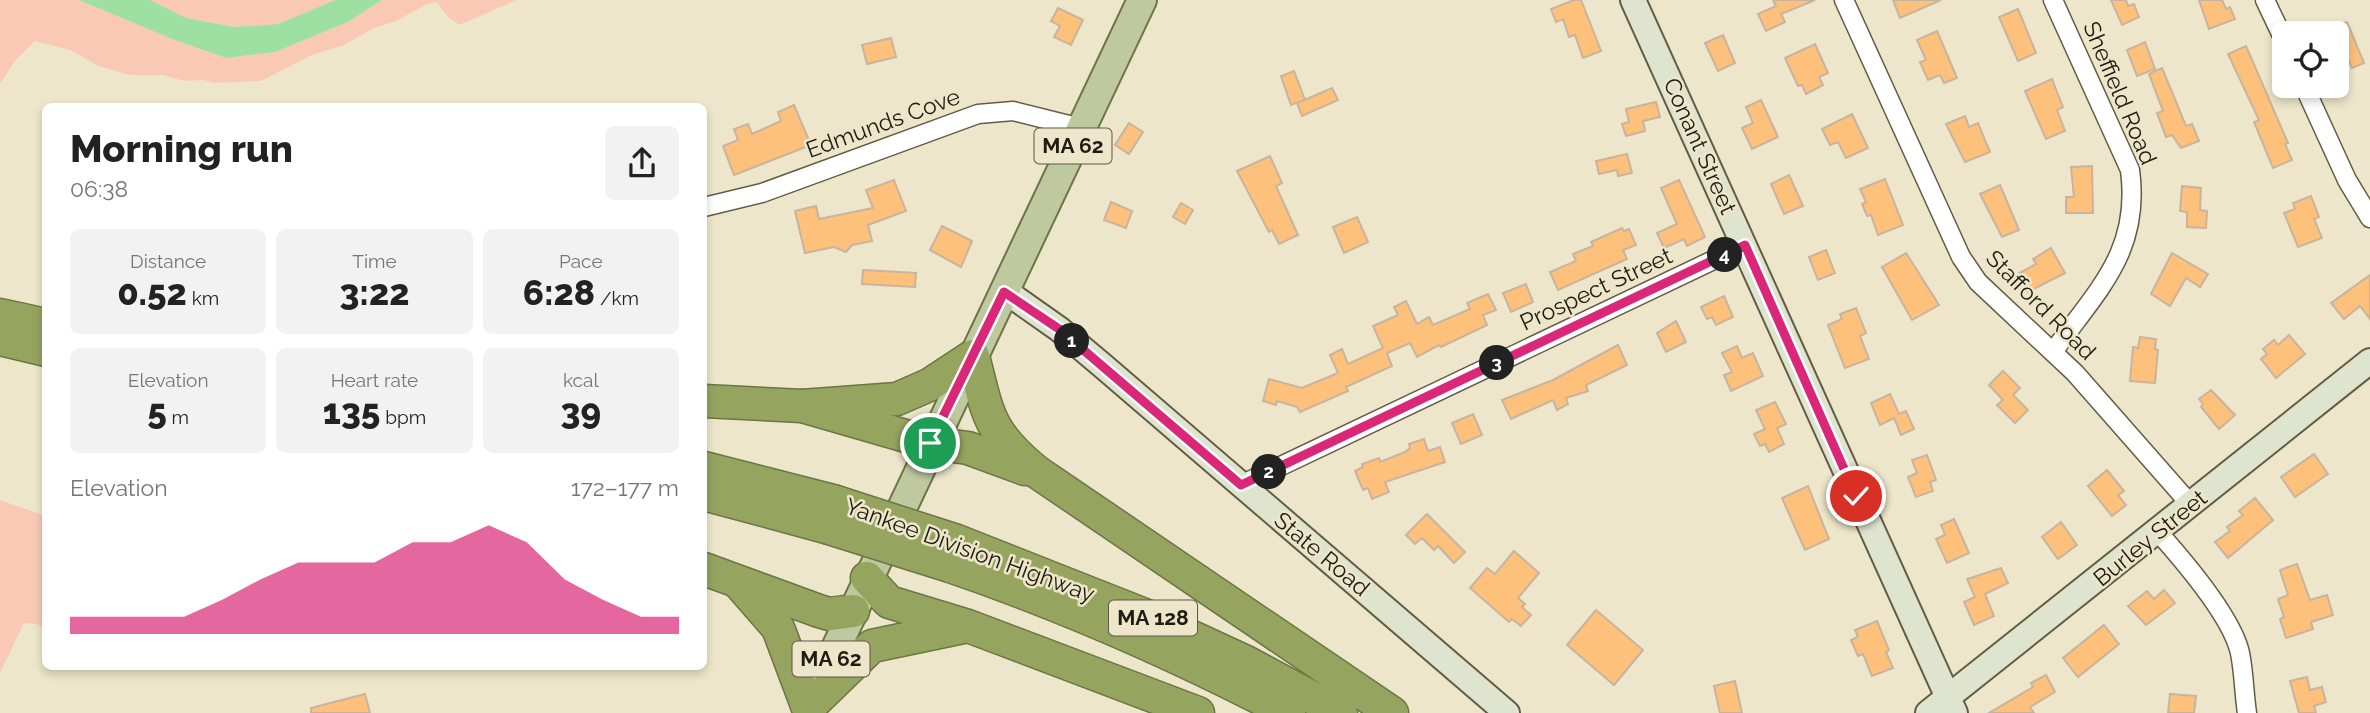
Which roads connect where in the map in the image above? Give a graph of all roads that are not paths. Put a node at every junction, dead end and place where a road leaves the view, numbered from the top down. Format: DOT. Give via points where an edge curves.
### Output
graph roads {
  1 [pos="1142,0"];
  2 [pos="1633,0"];
  3 [pos="1844,0"];
  4 [pos="2053,0"];
  5 [pos="2265,0"];
  6 [pos="2275,21"];
  7 [pos="2309,98"];
  8 [pos="1081,128"];
  9 [pos="707,206"];
  10 [pos="2370,218"];
  11 [pos="1745,245"];
  12 [pos="1004,292"];
  13 [pos="0,315"];
  14 [pos="42,324"];
  15 [pos="0,339"];
  16 [pos="42,349"];
  17 [pos="2053,352"];
  18 [pos="973,356"];
  19 [pos="2370,360"];
  20 [pos="707,401"];
  21 [pos="802,406"];
  22 [pos="930,443"];
  23 [pos="707,469"];
  24 [pos="1037,472"];
  25 [pos="1241,485"];
  26 [pos="707,494"];
  27 [pos="2191,505"];
  28 [pos="829,514"];
  29 [pos="2158,532"];
  30 [pos="954,554"];
  31 [pos="707,570"];
  32 [pos="867,578"];
  33 [pos="738,583"];
  34 [pos="853,611"];
  35 [pos="968,626"];
  36 [pos="1951,705"];
  37 [pos="807,710"];
  38 [pos="1198,713"];
  39 [pos="1289,713"];
  40 [pos="1341,713"];
  41 [pos="1392,713"];
  42 [pos="1507,713"];
  43 [pos="1928,713"];
  44 [pos="2247,713"];
  1 -- 8 [label="main road, MA 62"];
  2 -- 11 [label="main road, Conant Street"];
  3 -- 17 [label="street, Stafford Road" via="1961,257 1978,282"];
  4 -- 17 [label="street, Sheffield Road" via="2130,170 2133,192 2132,220 2120,259"];
  5 -- 6 [label="street"];
  7 -- 10 [label="street"];
  8 -- 9 [label="street, Edmunds Cove" via="1013,111 978,114 762,193"];
  8 -- 12 [label="main road, MA 62"];
  11 -- 25 [label="street, Prospect Street"];
  11 -- 36 [label="main road, Conant Street"];
  12 -- 18 [label="main road, MA 62"];
  12 -- 25 [label="main road, State Road" via="1059,329"];
  13 -- 14 [label="highway"];
  15 -- 16 [label="highway"];
  17 -- 27 [label="street, Stafford Road"];
  18 -- 21 [label="highway" via="929,385 897,399"];
  18 -- 22 [label="main road, MA 62"];
  18 -- 24 [label="highway" via="994,429 1009,449"];
  19 -- 27 [label="main road, Burley Street"];
  20 -- 21 [label="highway"];
  21 -- 22 [label="highway"];
  22 -- 24 [label="highway" via="968,448"];
  22 -- 32 [label="main road, MA 62"];
  23 -- 28 [label="highway, Yankee Division Highway / MA 128"];
  24 -- 41 [label="highway"];
  25 -- 42 [label="main road, State Road"];
  26 -- 28 [label="highway, Yankee Division Highway / MA 128"];
  27 -- 29 [label="main road, Burley Street"];
  28 -- 30 [label="highway, Yankee Division Highway / MA 128, bridge"];
  29 -- 36 [label="main road, Burley Street"];
  29 -- 44 [label="street" via="2227,622 2240,654"];
  30 -- 39 [label="highway, Yankee Division Highway / MA 128" via="1007,586 1120,631"];
  30 -- 40 [label="highway, Yankee Division Highway / MA 128" via="1142,614"];
  31 -- 33 [label="highway"];
  32 -- 34 [label="main road, MA 62"];
  32 -- 35 [label="highway" via="888,602"];
  33 -- 34 [label="highway" via="829,614"];
  33 -- 37 [label="highway" via="778,628"];
  34 -- 37 [label="main road, MA 62"];
  35 -- 37 [label="highway" via="872,646"];
  35 -- 38 [label="highway"];
  36 -- 43 [label="main road, Burley Street"];
}
